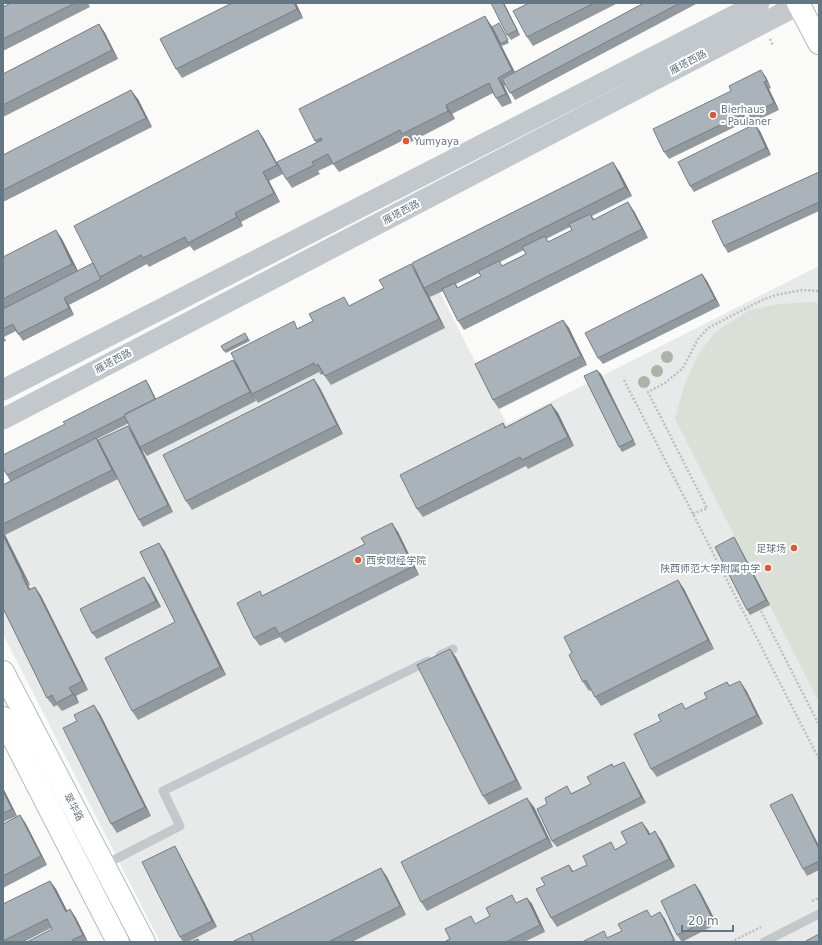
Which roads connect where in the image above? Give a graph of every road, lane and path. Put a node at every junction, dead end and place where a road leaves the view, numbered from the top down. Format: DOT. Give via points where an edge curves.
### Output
graph roads {
  1 [pos="759,3"];
  2 [pos="798,4"];
  3 [pos="819,43"];
  4 [pos="819,291"];
  5 [pos="624,380"];
  6 [pos="3,390"];
  7 [pos="3,419"];
  8 [pos="693,514"];
  9 [pos="761,611"];
  10 [pos="453,649"];
  11 [pos="3,672"];
  12 [pos="3,718"];
  13 [pos="819,725"];
  14 [pos="819,760"];
  15 [pos="104,865"];
  16 [pos="819,914"];
  17 [pos="118,942"];
  18 [pos="144,942"];
  19 [pos="764,942"];
  1 -- 6 [label="street, 雁塔西路"];
  2 -- 3 [label="main road"];
  2 -- 7 [label="street, 雁塔西路"];
  4 -- 8 [label="path" via="802,290 776,295 708,328 698,339 683,368 665,383 648,392 707,508"];
  5 -- 8 [label="path"];
  8 -- 14 [label="path"];
  9 -- 13 [label="path"];
  10 -- 15 [label="lane" via="163,791 180,826"];
  11 -- 15 [label="main road, 翠华路"];
  12 -- 17 [label="main road"];
  15 -- 18 [label="main road, 翠华路"];
  16 -- 19 [label="lane"];
}
